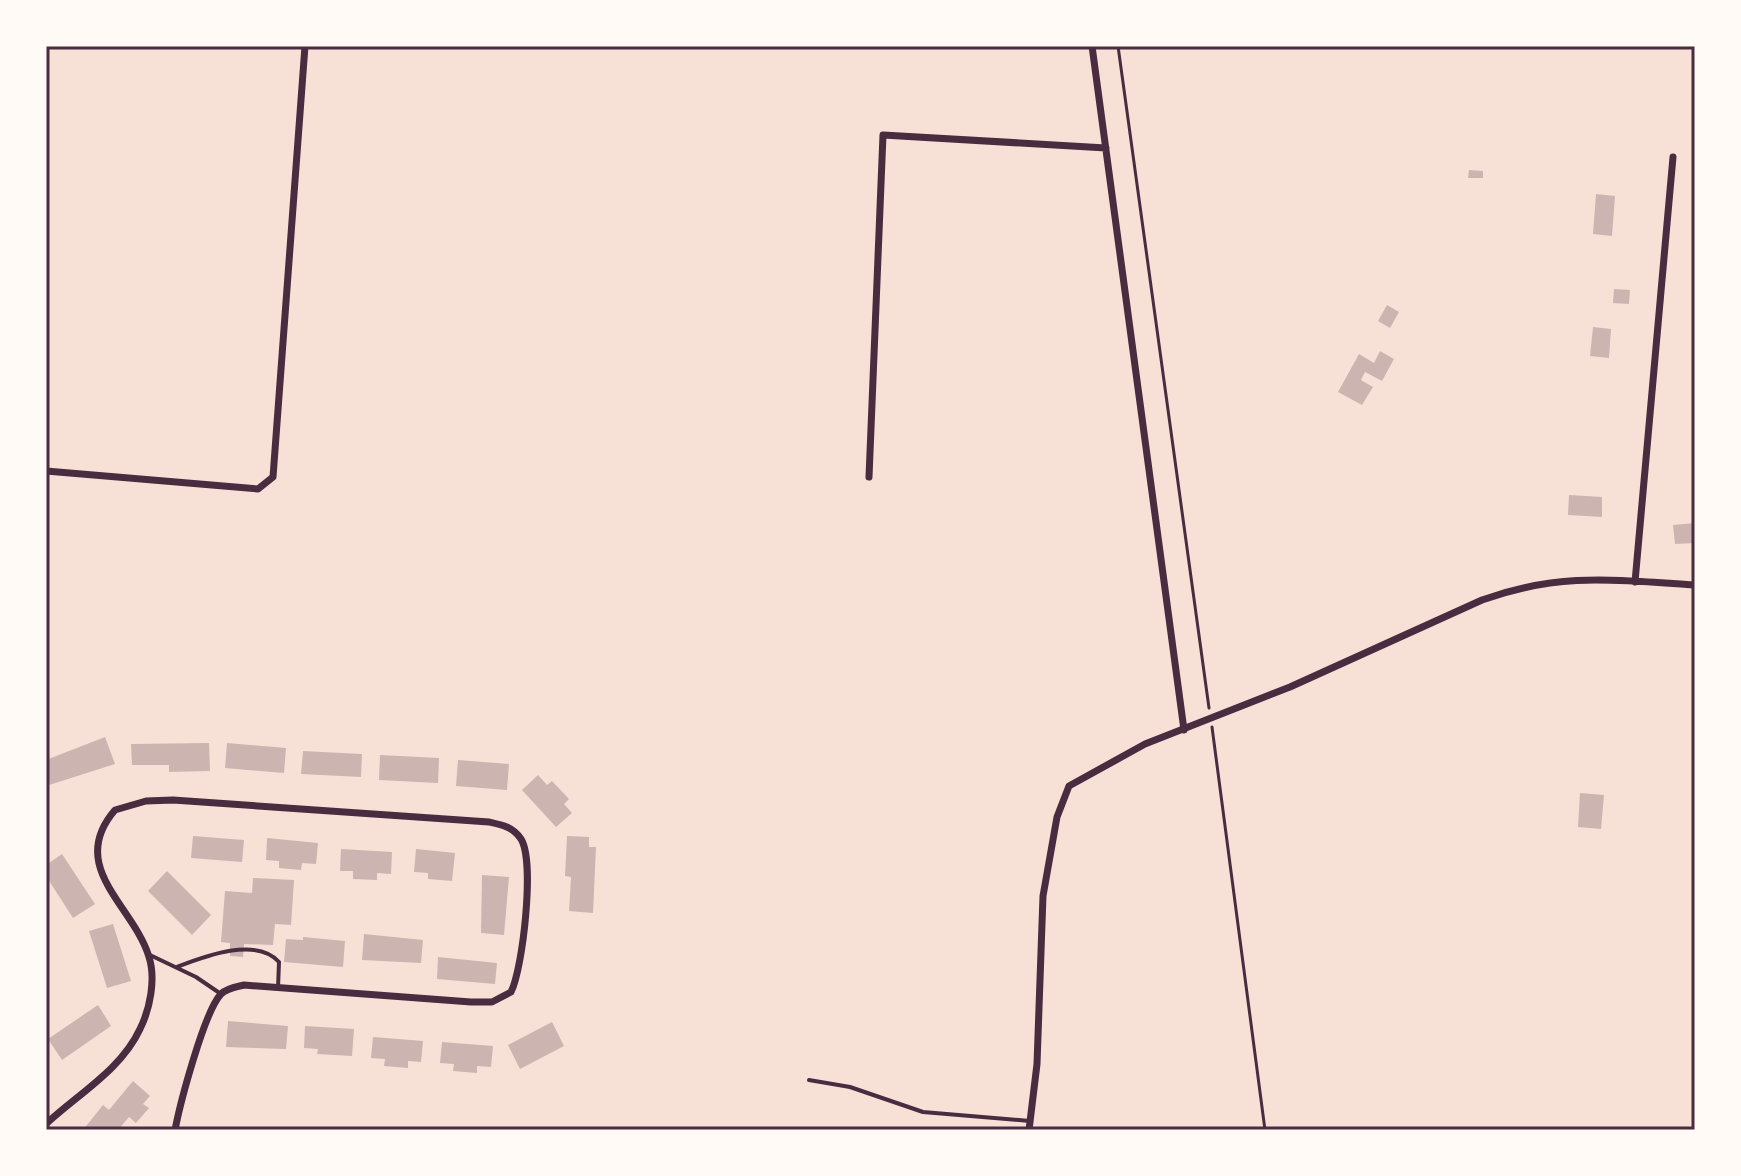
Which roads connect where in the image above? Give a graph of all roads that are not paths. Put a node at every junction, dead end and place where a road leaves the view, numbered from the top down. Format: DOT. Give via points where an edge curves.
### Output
graph roads {
  1 [pos="305,46"];
  2 [pos="1092,46"];
  3 [pos="1106,148"];
  4 [pos="1673,157"];
  5 [pos="46,471"];
  6 [pos="869,477"];
  7 [pos="1635,582"];
  8 [pos="1695,585"];
  9 [pos="1184,730"];
  10 [pos="149,955"];
  11 [pos="177,967"];
  12 [pos="278,988"];
  13 [pos="221,994"];
  14 [pos="809,1080"];
  15 [pos="46,1124"];
  16 [pos="1030,1126"];
  17 [pos="175,1130"];
  1 -- 5 [label="street" via="273,477 258,489"];
  2 -- 3 [label="street"];
  3 -- 6 [label="street" via="883,135"];
  3 -- 9 [label="street"];
  4 -- 7 [label="street"];
  7 -- 8 [label="street"];
  7 -- 9 [label="street" via="1574,579 1519,587"];
  9 -- 16 [label="street" via="1077,778 1061,800 1043,896"];
  10 -- 11 [label="lane"];
  10 -- 12 [label="street" via="97,861 106,820 125,805 173,800 489,822 508,826 523,842 529,871 521,963 504,998 471,1002"];
  10 -- 15 [label="street" via="147,1009 128,1049"];
  11 -- 12 [label="lane" via="220,951 261,953 279,962"];
  11 -- 13 [label="lane"];
  12 -- 13 [label="street" via="244,985"];
  13 -- 17 [label="street" via="211,1010"];
  14 -- 16 [label="lane" via="850,1087 923,1112"];
}
